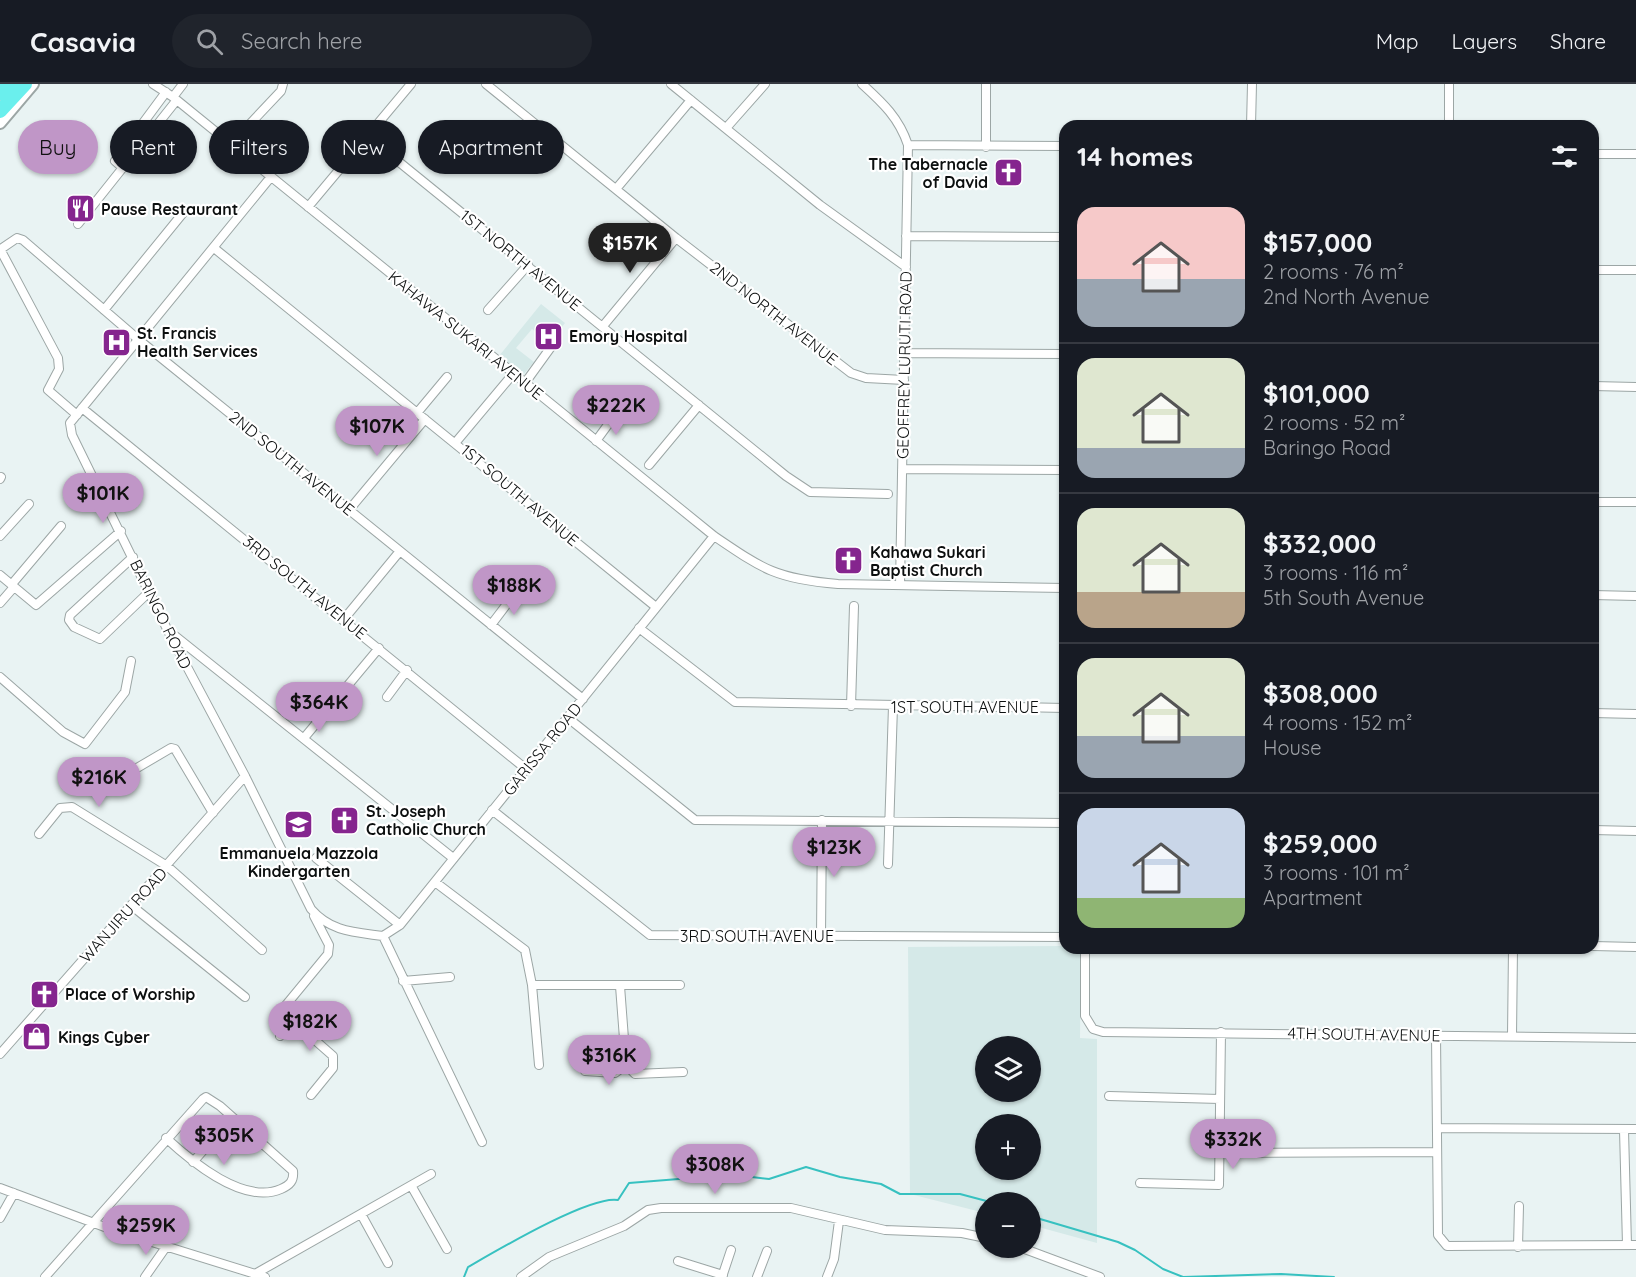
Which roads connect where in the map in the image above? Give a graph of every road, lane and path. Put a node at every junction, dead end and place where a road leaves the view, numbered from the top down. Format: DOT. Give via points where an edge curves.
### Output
graph roads {
  1 [pos="8,84"];
  2 [pos="25,84"];
  3 [pos="33,84"];
  4 [pos="183,84"];
  5 [pos="283,84"];
  6 [pos="411,84"];
  7 [pos="486,84"];
  8 [pos="671,84"];
  9 [pos="765,84"];
  10 [pos="862,84"];
  11 [pos="987,84"];
  12 [pos="1252,84"];
  13 [pos="1449,84"];
  14 [pos="164,91"];
  15 [pos="0,93"];
  16 [pos="691,100"];
  17 [pos="0,111"];
  18 [pos="144,120"];
  19 [pos="149,120"];
  20 [pos="254,120"];
  21 [pos="381,120"];
  22 [pos="1251,120"];
  23 [pos="1449,120"];
  24 [pos="0,123"];
  25 [pos="209,128"];
  26 [pos="727,128"];
  27 [pos="908,145"];
  28 [pos="1059,146"];
  29 [pos="986,147"];
  30 [pos="1599,154"];
  31 [pos="1636,154"];
  32 [pos="406,167"];
  33 [pos="118,174"];
  34 [pos="265,174"];
  35 [pos="335,174"];
  36 [pos="270,178"];
  37 [pos="616,189"];
  38 [pos="308,207"];
  39 [pos="183,213"];
  40 [pos="78,224"];
  41 [pos="906,236"];
  42 [pos="1059,237"];
  43 [pos="676,238"];
  44 [pos="214,248"];
  45 [pos="1,249"];
  46 [pos="528,265"];
  47 [pos="906,267"];
  48 [pos="1599,270"];
  49 [pos="1636,270"];
  50 [pos="104,310"];
  51 [pos="488,310"];
  52 [pos="603,326"];
  53 [pos="139,340"];
  54 [pos="551,347"];
  55 [pos="904,353"];
  56 [pos="1059,354"];
  57 [pos="513,374"];
  58 [pos="447,377"];
  59 [pos="904,380"];
  60 [pos="525,383"];
  61 [pos="1599,386"];
  62 [pos="1636,387"];
  63 [pos="699,405"];
  64 [pos="79,411"];
  65 [pos="417,413"];
  66 [pos="615,415"];
  67 [pos="425,419"];
  68 [pos="596,441"];
  69 [pos="456,442"];
  70 [pos="649,465"];
  71 [pos="902,469"];
  72 [pos="1059,470"];
  73 [pos="894,493"];
  74 [pos="1599,502"];
  75 [pos="1636,502"];
  76 [pos="30,504"];
  77 [pos="349,510"];
  78 [pos="61,526"];
  79 [pos="121,531"];
  80 [pos="0,536"];
  81 [pos="714,536"];
  82 [pos="400,551"];
  83 [pos="133,557"];
  84 [pos="0,574"];
  85 [pos="900,585"];
  86 [pos="13,586"];
  87 [pos="1059,588"];
  88 [pos="149,592"];
  89 [pos="516,592"];
  90 [pos="1599,595"];
  91 [pos="1636,596"];
  92 [pos="0,603"];
  93 [pos="854,606"];
  94 [pos="656,607"];
  95 [pos="344,619"];
  96 [pos="491,625"];
  97 [pos="639,628"];
  98 [pos="168,631"];
  99 [pos="379,648"];
  100 [pos="130,661"];
  101 [pos="407,670"];
  102 [pos="0,676"];
  103 [pos="387,697"];
  104 [pos="583,699"];
  105 [pos="851,705"];
  106 [pos="893,706"];
  107 [pos="1059,708"];
  108 [pos="1599,713"];
  109 [pos="1636,714"];
  110 [pos="568,718"];
  111 [pos="304,738"];
  112 [pos="526,769"];
  113 [pos="245,776"];
  114 [pos="103,788"];
  115 [pos="492,810"];
  116 [pos="213,813"];
  117 [pos="822,820"];
  118 [pos="888,821"];
  119 [pos="1059,823"];
  120 [pos="1599,830"];
  121 [pos="1636,831"];
  122 [pos="39,834"];
  123 [pos="316,858"];
  124 [pos="453,858"];
  125 [pos="888,864"];
  126 [pos="167,866"];
  127 [pos="435,882"];
  128 [pos="132,906"];
  129 [pos="311,909"];
  130 [pos="400,925"];
  131 [pos="383,936"];
  132 [pos="821,936"];
  133 [pos="1059,937"];
  134 [pos="1599,946"];
  135 [pos="1636,946"];
  136 [pos="262,950"];
  137 [pos="1085,954"];
  138 [pos="1513,954"];
  139 [pos="450,977"];
  140 [pos="403,981"];
  141 [pos="532,985"];
  142 [pos="680,985"];
  143 [pos="620,986"];
  144 [pos="245,997"];
  145 [pos="283,1012"];
  146 [pos="1221,1032"];
  147 [pos="1436,1035"];
  148 [pos="280,1036"];
  149 [pos="1512,1036"];
  150 [pos="1636,1038"];
  151 [pos="0,1054"];
  152 [pos="539,1065"];
  153 [pos="627,1065"];
  154 [pos="585,1071"];
  155 [pos="682,1072"];
  156 [pos="311,1095"];
  157 [pos="1109,1096"];
  158 [pos="1220,1100"];
  159 [pos="232,1118"];
  160 [pos="1437,1128"];
  161 [pos="1636,1129"];
  162 [pos="1624,1130"];
  163 [pos="166,1138"];
  164 [pos="482,1142"];
  165 [pos="1437,1152"];
  166 [pos="1220,1153"];
  167 [pos="193,1162"];
  168 [pos="431,1174"];
  169 [pos="1140,1183"];
  170 [pos="412,1187"];
  171 [pos="0,1188"];
  172 [pos="14,1193"];
  173 [pos="1519,1206"];
  174 [pos="361,1214"];
  175 [pos="0,1218"];
  176 [pos="839,1221"];
  177 [pos="95,1223"];
  178 [pos="975,1236"];
  179 [pos="1627,1245"];
  180 [pos="1636,1245"];
  181 [pos="166,1247"];
  182 [pos="1519,1247"];
  183 [pos="447,1249"];
  184 [pos="730,1250"];
  185 [pos="767,1251"];
  186 [pos="1041,1255"];
  187 [pos="678,1260"];
  188 [pos="388,1263"];
  189 [pos="255,1274"];
  190 [pos="723,1276"];
  191 [pos="45,1277"];
  192 [pos="145,1277"];
  193 [pos="265,1277"];
  194 [pos="521,1277"];
  195 [pos="757,1277"];
  196 [pos="826,1277"];
  197 [pos="1100,1277"];
  1 -- 15 [label="highway"];
  2 -- 17 [label="highway"];
  3 -- 24 [label="main road"];
  4 -- 14 [label="street"];
  5 -- 20 [label="street"];
  6 -- 21 [label="street"];
  7 -- 37 [label="street, 2ND NORTH AVENUE"];
  8 -- 16 [label="street"];
  9 -- 26 [label="street"];
  10 -- 27 [label="street" via="895,116"];
  11 -- 29 [label="street"];
  12 -- 22 [label="street"];
  13 -- 23 [label="street"];
  14 -- 18 [label="street"];
  14 -- 19 [label="street"];
  14 -- 25 [label="street, KAHAWA SUKARI AVENUE"];
  16 -- 26 [label="street"];
  16 -- 37 [label="street"];
  26 -- 47 [label="street"];
  27 -- 29 [label="street"];
  27 -- 41 [label="street, GEOFFREY LURUTI ROAD"];
  28 -- 29 [label="street"];
  30 -- 31 [label="street"];
  32 -- 46 [label="street, 1ST NORTH AVENUE"];
  33 -- 40 [label="street"];
  34 -- 36 [label="street, KAHAWA SUKARI AVENUE"];
  35 -- 38 [label="street"];
  36 -- 38 [label="street, KAHAWA SUKARI AVENUE"];
  36 -- 44 [label="street"];
  37 -- 43 [label="street, 2ND NORTH AVENUE"];
  38 -- 57 [label="street, KAHAWA SUKARI AVENUE"];
  39 -- 50 [label="street"];
  41 -- 42 [label="street"];
  41 -- 47 [label="street, GEOFFREY LURUTI ROAD"];
  43 -- 52 [label="street"];
  43 -- 59 [label="street, 2ND NORTH AVENUE" via="851,373"];
  44 -- 53 [label="street"];
  44 -- 65 [label="street, 1ST SOUTH AVENUE"];
  45 -- 50 [label="street, 2ND SOUTH AVENUE" via="17,238 23,240"];
  45 -- 64 [label="street, 3RD SOUTH AVENUE" via="58,358 59,369 48,390"];
  46 -- 51 [label="street"];
  46 -- 52 [label="street, 1ST NORTH AVENUE"];
  47 -- 55 [label="street, GEOFFREY LURUTI ROAD"];
  48 -- 49 [label="street"];
  50 -- 53 [label="street, 2ND SOUTH AVENUE"];
  52 -- 63 [label="street, 1ST NORTH AVENUE"];
  53 -- 64 [label="street"];
  53 -- 77 [label="street, 2ND SOUTH AVENUE"];
  54 -- 60 [label="street"];
  55 -- 56 [label="street"];
  55 -- 59 [label="street, GEOFFREY LURUTI ROAD"];
  57 -- 60 [label="street, KAHAWA SUKARI AVENUE"];
  57 -- 69 [label="street"];
  58 -- 65 [label="street"];
  59 -- 71 [label="street, GEOFFREY LURUTI ROAD"];
  60 -- 68 [label="street, KAHAWA SUKARI AVENUE"];
  61 -- 62 [label="street"];
  63 -- 70 [label="street"];
  63 -- 73 [label="street, 1ST NORTH AVENUE" via="810,492"];
  64 -- 79 [label="street, BARINGO ROAD" via="70,423 72,435"];
  64 -- 95 [label="street, 3RD SOUTH AVENUE"];
  65 -- 67 [label="street, 1ST SOUTH AVENUE"];
  66 -- 68 [label="street"];
  67 -- 69 [label="street, 1ST SOUTH AVENUE"];
  67 -- 77 [label="street"];
  68 -- 81 [label="street, KAHAWA SUKARI AVENUE"];
  69 -- 94 [label="street, 1ST SOUTH AVENUE"];
  71 -- 72 [label="street"];
  71 -- 73 [label="street, GEOFFREY LURUTI ROAD"];
  73 -- 85 [label="street, GEOFFREY LURUTI ROAD"];
  74 -- 75 [label="street"];
  76 -- 80 [label="street"];
  77 -- 82 [label="street, 2ND SOUTH AVENUE"];
  78 -- 86 [label="street"];
  79 -- 83 [label="street, BARINGO ROAD"];
  79 -- 86 [label="street" via="36,605"];
  81 -- 85 [label="street, KAHAWA SUKARI AVENUE" via="759,567 782,576 838,584"];
  81 -- 94 [label="street, GARISSA ROAD"];
  82 -- 95 [label="street"];
  82 -- 96 [label="street, 2ND SOUTH AVENUE"];
  83 -- 88 [label="street, BARINGO ROAD"];
  83 -- 88 [label="street" via="69,620 74,627 100,639"];
  84 -- 86 [label="street"];
  85 -- 87 [label="street, KAHAWA SUKARI AVENUE"];
  86 -- 92 [label="street"];
  88 -- 98 [label="street, BARINGO ROAD"];
  89 -- 96 [label="street"];
  90 -- 91 [label="street"];
  93 -- 105 [label="street"];
  94 -- 97 [label="street, GARISSA ROAD"];
  95 -- 99 [label="street, 3RD SOUTH AVENUE"];
  96 -- 104 [label="street, 2ND SOUTH AVENUE"];
  97 -- 104 [label="street, GARISSA ROAD"];
  97 -- 105 [label="street, 1ST SOUTH AVENUE" via="735,702"];
  98 -- 111 [label="street"];
  98 -- 113 [label="street, BARINGO ROAD"];
  99 -- 101 [label="street, 3RD SOUTH AVENUE"];
  99 -- 111 [label="street"];
  100 -- 102 [label="street" via="125,692 86,744 63,732"];
  101 -- 103 [label="street"];
  101 -- 112 [label="street, 3RD SOUTH AVENUE"];
  104 -- 110 [label="street, GARISSA ROAD"];
  105 -- 106 [label="street, 1ST SOUTH AVENUE"];
  106 -- 107 [label="street, 1ST SOUTH AVENUE"];
  106 -- 118 [label="street"];
  108 -- 109 [label="street"];
  110 -- 112 [label="street, GARISSA ROAD"];
  110 -- 117 [label="street" via="695,820"];
  111 -- 124 [label="street"];
  112 -- 115 [label="street, GARISSA ROAD"];
  113 -- 116 [label="street, WANJIRU ROAD"];
  113 -- 129 [label="street, BARINGO ROAD"];
  114 -- 116 [label="street" via="171,748"];
  115 -- 124 [label="street, GARISSA ROAD"];
  115 -- 132 [label="street, 3RD SOUTH AVENUE" via="650,935"];
  116 -- 126 [label="street, WANJIRU ROAD"];
  117 -- 118 [label="street"];
  117 -- 132 [label="street"];
  118 -- 119 [label="street"];
  118 -- 125 [label="street"];
  120 -- 121 [label="street"];
  122 -- 126 [label="street" via="60,808 72,807"];
  123 -- 130 [label="street"];
  124 -- 127 [label="street, GARISSA ROAD"];
  126 -- 128 [label="street, WANJIRU ROAD"];
  126 -- 136 [label="street"];
  127 -- 130 [label="street, GARISSA ROAD"];
  127 -- 141 [label="street" via="522,945"];
  128 -- 144 [label="street"];
  128 -- 151 [label="street, WANJIRU ROAD"];
  129 -- 131 [label="street, BARINGO ROAD" via="331,927"];
  129 -- 145 [label="street" via="329,949 322,964"];
  130 -- 131 [label="street, GARISSA ROAD"];
  131 -- 140 [label="street"];
  132 -- 133 [label="street, 3RD SOUTH AVENUE"];
  134 -- 135 [label="street"];
  137 -- 146 [label="street, 4TH SOUTH AVENUE" via="1085,1016 1093,1029"];
  138 -- 149 [label="street"];
  139 -- 140 [label="street"];
  140 -- 164 [label="street"];
  141 -- 143 [label="street"];
  141 -- 152 [label="street"];
  142 -- 143 [label="street"];
  143 -- 153 [label="street"];
  145 -- 148 [label="street"];
  145 -- 156 [label="street" via="333,1056 333,1068"];
  146 -- 147 [label="street, 4TH SOUTH AVENUE"];
  146 -- 158 [label="street"];
  147 -- 149 [label="street, 4TH SOUTH AVENUE"];
  147 -- 160 [label="street"];
  149 -- 150 [label="street, 4TH SOUTH AVENUE"];
  153 -- 154 [label="street" via="615,1073"];
  153 -- 155 [label="street" via="635,1074"];
  157 -- 158 [label="street"];
  158 -- 166 [label="street"];
  159 -- 163 [label="street" via="206,1097"];
  159 -- 167 [label="street"];
  159 -- 167 [label="street" via="293,1172 291,1183 276,1191 253,1192"];
  160 -- 162 [label="street"];
  160 -- 165 [label="street"];
  161 -- 162 [label="street"];
  162 -- 179 [label="street"];
  163 -- 167 [label="street"];
  163 -- 177 [label="street"];
  165 -- 166 [label="street"];
  165 -- 182 [label="street" via="1438,1235 1442,1242 1447,1246"];
  166 -- 169 [label="street" via="1219,1185"];
  168 -- 170 [label="street"];
  170 -- 174 [label="street"];
  170 -- 183 [label="street"];
  171 -- 172 [label="street"];
  172 -- 175 [label="street"];
  172 -- 177 [label="street"];
  173 -- 182 [label="street"];
  174 -- 188 [label="street"];
  174 -- 189 [label="street"];
  176 -- 178 [label="street" via="899,1232"];
  176 -- 194 [label="street" via="790,1208 648,1210 624,1226 549,1257"];
  176 -- 196 [label="street" via="834,1259"];
  177 -- 181 [label="street"];
  177 -- 191 [label="street"];
  179 -- 180 [label="street"];
  179 -- 182 [label="street"];
  181 -- 189 [label="street"];
  181 -- 192 [label="street"];
  184 -- 190 [label="street"];
  185 -- 195 [label="street"];
  186 -- 197 [label="street"];
  187 -- 190 [label="street"];
  189 -- 193 [label="street"];
}
